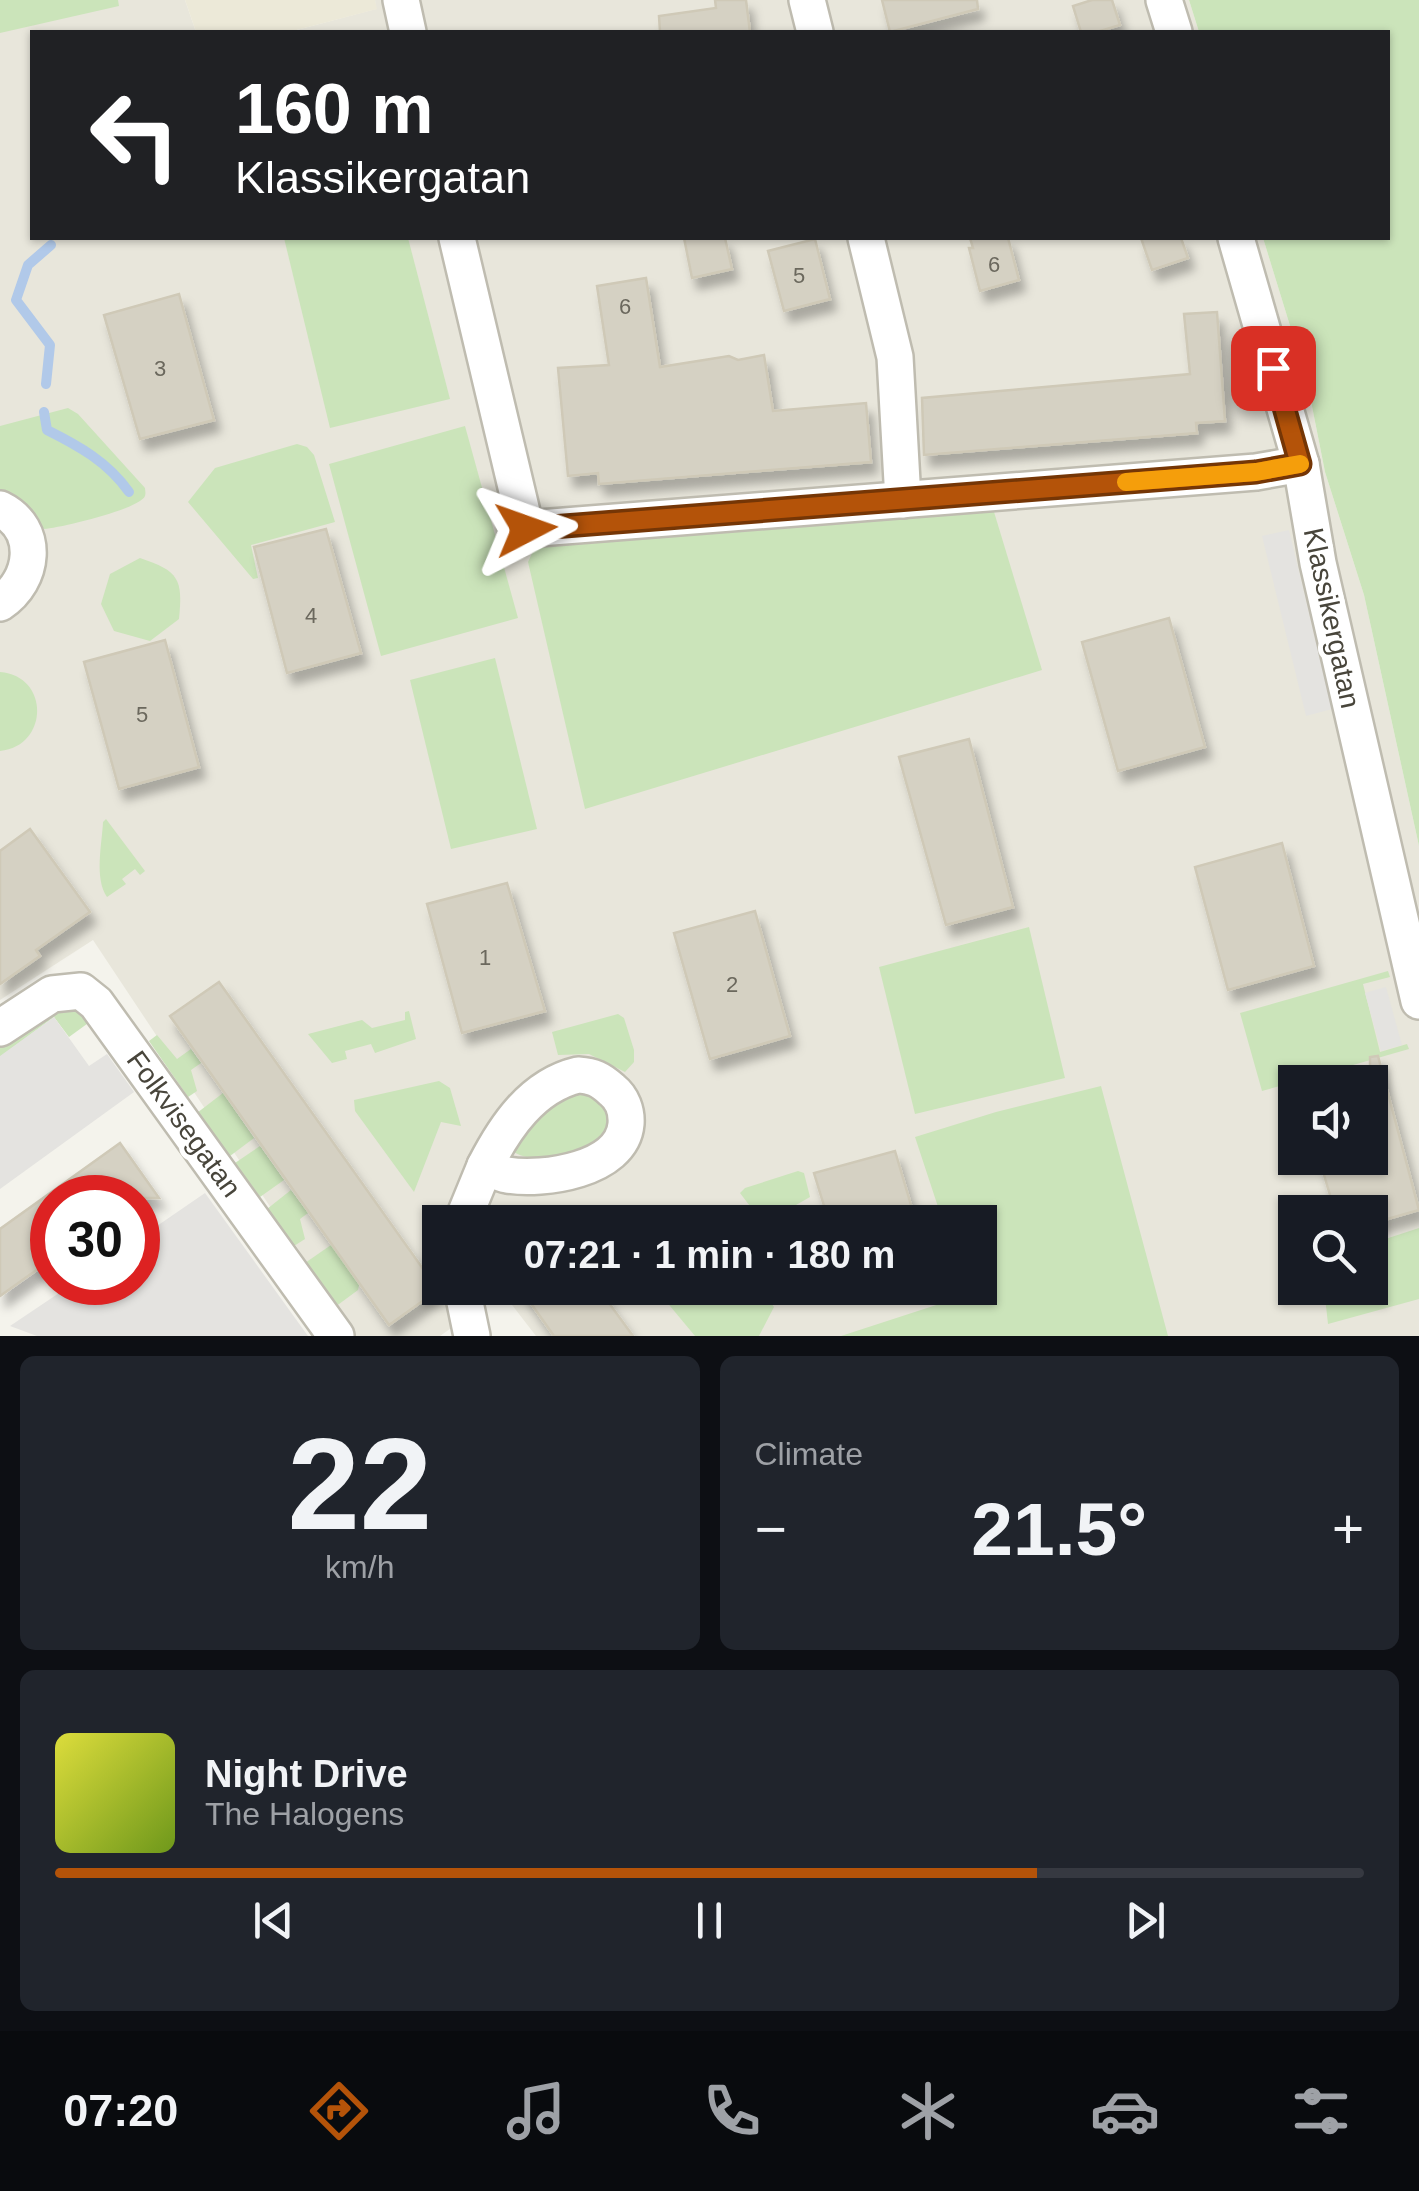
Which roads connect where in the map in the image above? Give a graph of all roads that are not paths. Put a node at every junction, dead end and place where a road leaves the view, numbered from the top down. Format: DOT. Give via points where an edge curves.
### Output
graph roads {
  1 [pos="401,0"];
  2 [pos="807,0"];
  3 [pos="1164,0"];
  4 [pos="408,30"];
  5 [pos="814,30"];
  6 [pos="1173,30"];
  7 [pos="456,240"];
  8 [pos="866,240"];
  9 [pos="1237,240"];
  10 [pos="1300,464"];
  11 [pos="904,500"];
  12 [pos="0,509"];
  13 [pos="0,603"];
  14 [pos="1419,1001"];
  15 [pos="0,1028"];
  16 [pos="485,1166"];
  17 [pos="469,1205"];
  18 [pos="466,1305"];
  19 [pos="336,1336"];
  20 [pos="472,1336"];
  1 -- 4 [label="street"];
  2 -- 5 [label="street"];
  3 -- 6 [label="street"];
  7 -- 11 [label="street" via="526,529"];
  8 -- 11 [label="street" via="895,357"];
  9 -- 10 [label="street, Klassikergatan"];
  10 -- 11 [label="street"];
  10 -- 14 [label="street, Klassikergatan"];
  12 -- 13 [label="street" via="28,538 28,564 16,590"];
  15 -- 19 [label="street, Folkvisegatan" via="52,994 81,991 96,1002"];
  16 -- 17 [label="street"];
  18 -- 20 [label="street"];
}
